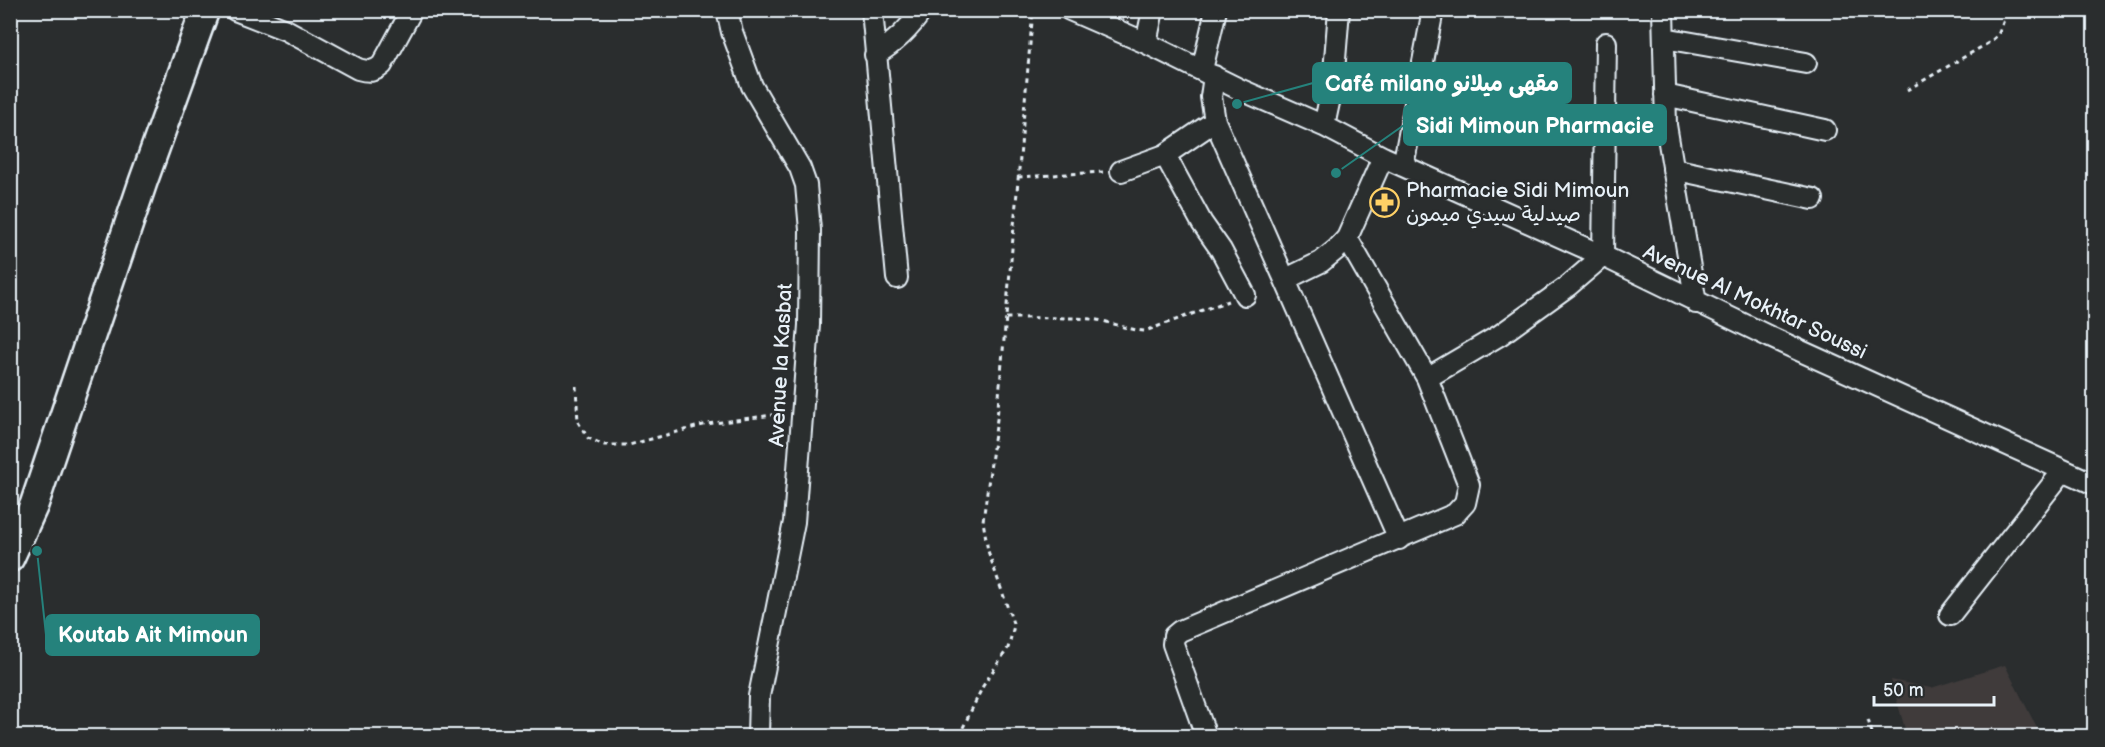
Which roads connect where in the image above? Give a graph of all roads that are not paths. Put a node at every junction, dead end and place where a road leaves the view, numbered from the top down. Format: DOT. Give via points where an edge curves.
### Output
graph roads {
  1 [pos="205,10"];
  2 [pos="235,10"];
  3 [pos="412,10"];
  4 [pos="727,10"];
  5 [pos="872,10"];
  6 [pos="922,10"];
  7 [pos="1070,10"];
  8 [pos="1153,10"];
  9 [pos="1216,10"];
  10 [pos="1339,10"];
  11 [pos="1433,10"];
  12 [pos="1663,10"];
  13 [pos="1664,39"];
  14 [pos="1146,43"];
  15 [pos="1606,43"];
  16 [pos="875,55"];
  17 [pos="1806,63"];
  18 [pos="1208,73"];
  19 [pos="1665,95"];
  20 [pos="1215,121"];
  21 [pos="1324,126"];
  22 [pos="1825,130"];
  23 [pos="1165,155"];
  24 [pos="1383,157"];
  25 [pos="1403,166"];
  26 [pos="1673,169"];
  27 [pos="1121,171"];
  28 [pos="1813,199"];
  29 [pos="1347,238"];
  30 [pos="1603,256"];
  31 [pos="897,278"];
  32 [pos="1286,279"];
  33 [pos="1245,295"];
  34 [pos="1696,303"];
  35 [pos="1426,378"];
  36 [pos="2063,471"];
  37 [pos="2094,484"];
  38 [pos="1399,539"];
  39 [pos="10,558"];
  40 [pos="1950,615"];
  41 [pos="758,736"];
  42 [pos="1206,736"];
  1 -- 39 [label="street" via="34,505"];
  2 -- 3 [label="street" via="286,30 369,72 382,65"];
  4 -- 41 [label="street, Avenue la Kasbat" via="752,86 807,185 810,230 809,306 794,522 759,696"];
  5 -- 16 [label="street"];
  6 -- 16 [label="street" via="899,39"];
  7 -- 14 [label="street, Avenue Al Mokhtar Soussi"];
  8 -- 14 [label="street"];
  9 -- 18 [label="street"];
  10 -- 21 [label="street" via="1333,84"];
  11 -- 25 [label="street"];
  12 -- 13 [label="street"];
  13 -- 17 [label="street"];
  13 -- 19 [label="street"];
  14 -- 18 [label="street, Avenue Al Mokhtar Soussi"];
  15 -- 30 [label="street"];
  16 -- 31 [label="street"];
  18 -- 20 [label="street"];
  18 -- 21 [label="street, Avenue Al Mokhtar Soussi"];
  19 -- 22 [label="street"];
  19 -- 26 [label="street"];
  20 -- 23 [label="street"];
  20 -- 32 [label="street"];
  21 -- 24 [label="street, Avenue Al Mokhtar Soussi"];
  23 -- 27 [label="street"];
  23 -- 33 [label="street"];
  24 -- 25 [label="street, Avenue Al Mokhtar Soussi"];
  24 -- 29 [label="street"];
  25 -- 30 [label="street, Avenue Al Mokhtar Soussi"];
  26 -- 28 [label="street"];
  26 -- 34 [label="street"];
  29 -- 32 [label="street" via="1321,262"];
  29 -- 35 [label="street"];
  30 -- 34 [label="street, Avenue Al Mokhtar Soussi"];
  30 -- 35 [label="street" via="1500,335"];
  32 -- 38 [label="street"];
  34 -- 36 [label="street, Avenue Al Mokhtar Soussi"];
  35 -- 38 [label="street" via="1469,485 1465,503 1455,514"];
  36 -- 37 [label="street, Avenue Al Mokhtar Soussi"];
  36 -- 40 [label="street"];
  38 -- 42 [label="street" via="1174,636 1173,644"];
}
